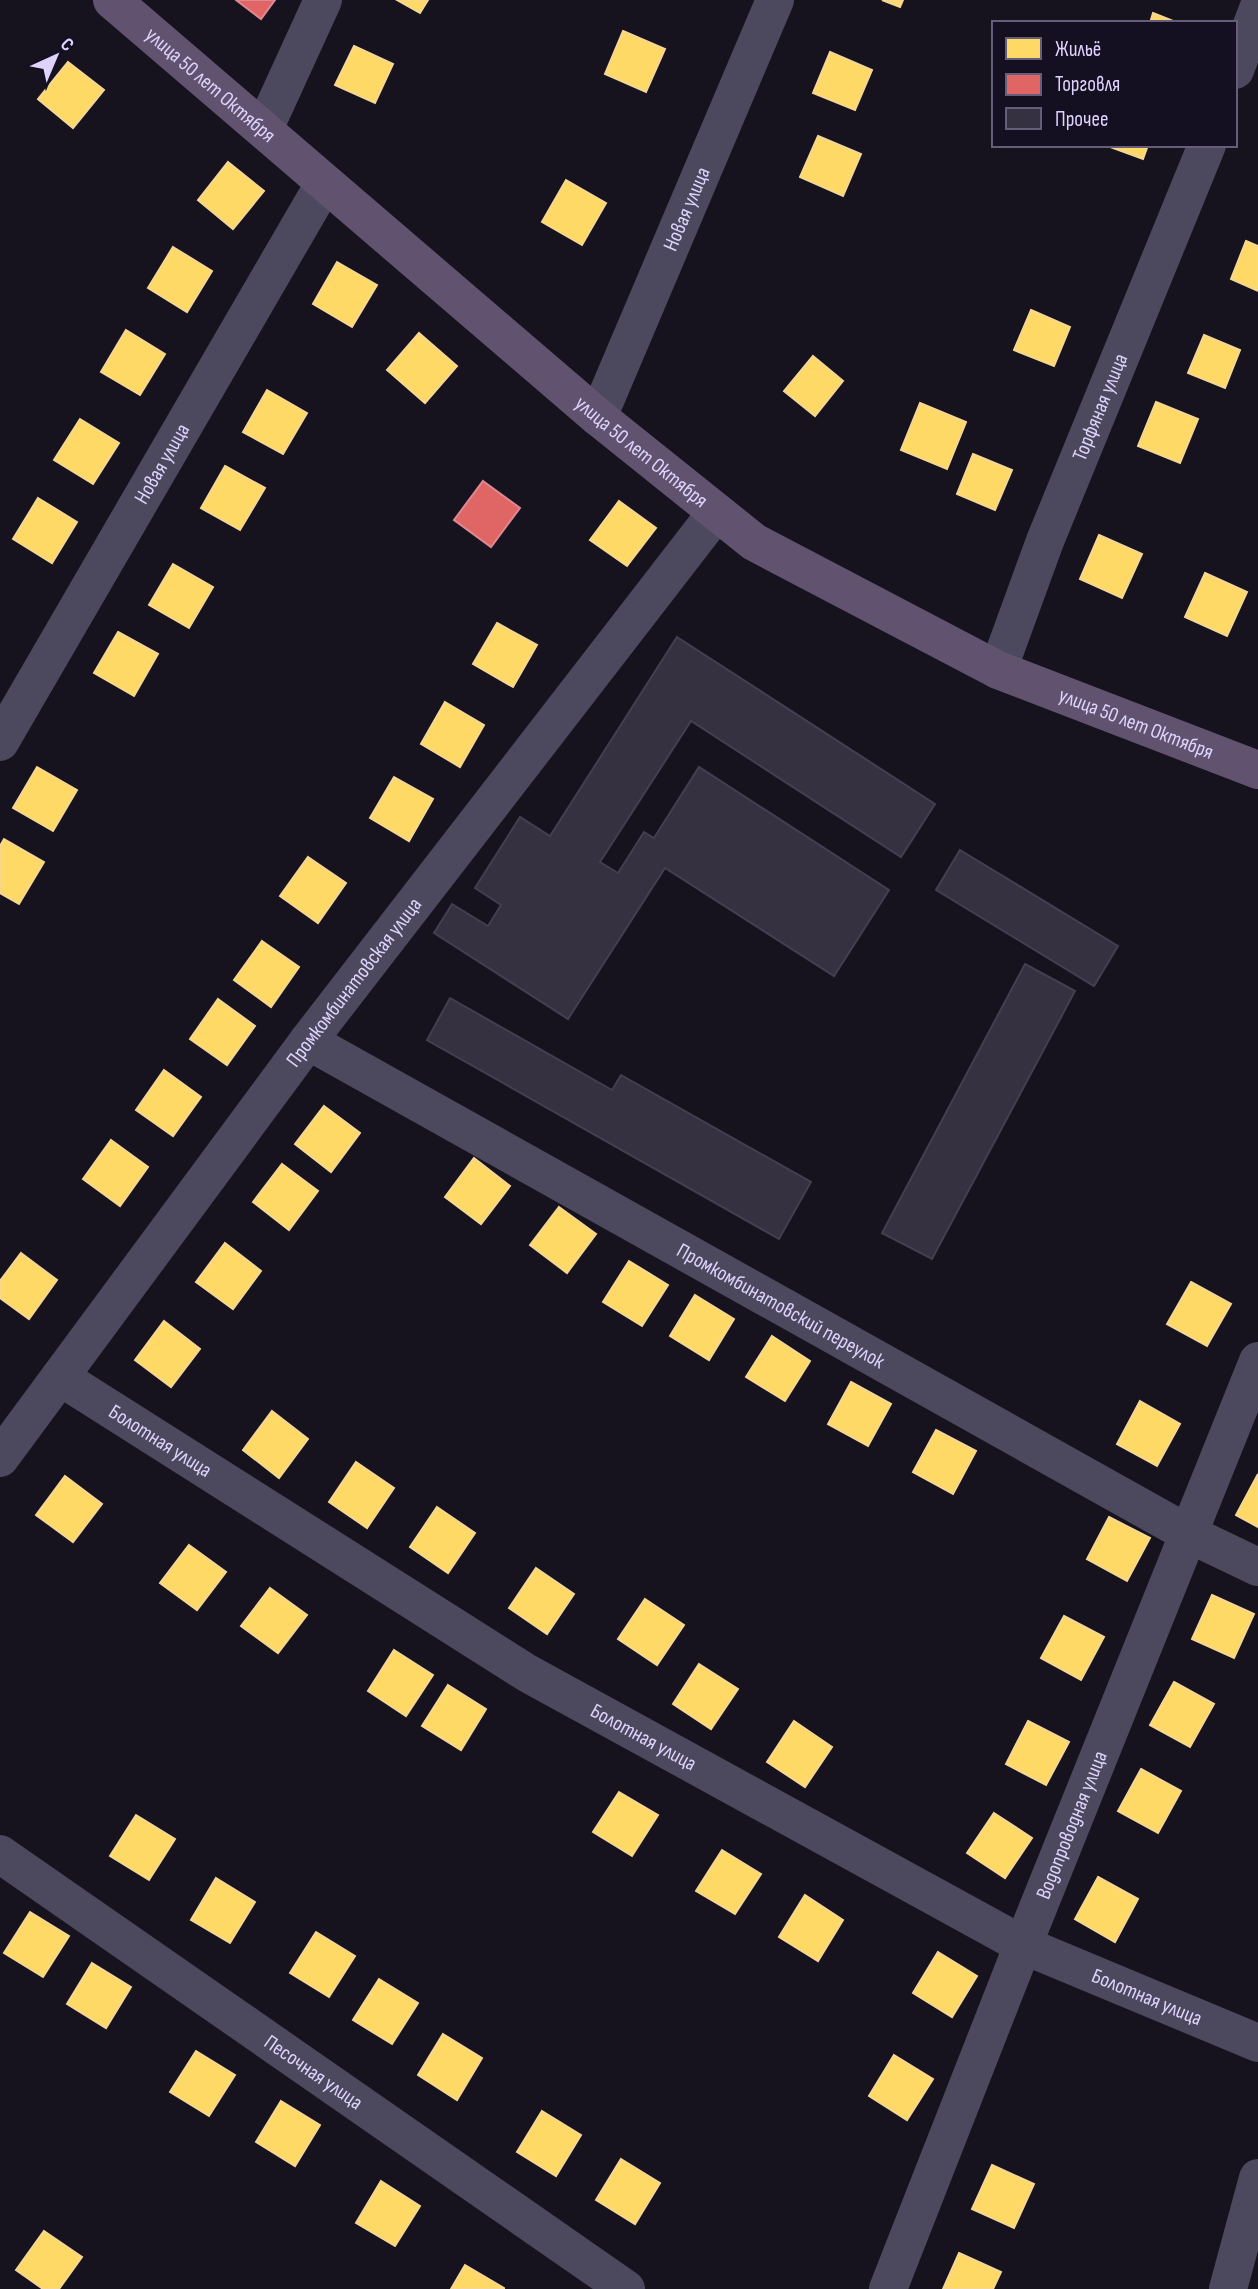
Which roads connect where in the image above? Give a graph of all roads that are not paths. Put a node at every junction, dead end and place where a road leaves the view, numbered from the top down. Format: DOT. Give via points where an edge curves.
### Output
graph roads {
  1 [pos="112,0"];
  2 [pos="323,0"];
  3 [pos="775,0"];
  4 [pos="1258,9"];
  5 [pos="1237,65"];
  6 [pos="264,130"];
  7 [pos="1206,147"];
  8 [pos="324,184"];
  9 [pos="598,417"];
  10 [pos="716,513"];
  11 [pos="998,670"];
  12 [pos="0,742"];
  13 [pos="1258,771"];
  14 [pos="307,1041"];
  15 [pos="1258,1362"];
  16 [pos="60,1377"];
  17 [pos="0,1458"];
  18 [pos="1189,1534"];
  19 [pos="1258,1567"];
  20 [pos="0,1854"];
  21 [pos="1023,1945"];
  22 [pos="1258,2043"];
  23 [pos="1258,2178"];
  24 [pos="1241,2270"];
  25 [pos="626,2289"];
  26 [pos="888,2289"];
  1 -- 6 [label="main road, улица 50 лет Октября"];
  2 -- 6 [label="street"];
  3 -- 9 [label="street, Новая улица"];
  4 -- 5 [label="street"];
  6 -- 8 [label="main road, улица 50 лет Октября"];
  7 -- 11 [label="street, Торфяная улица" via="1045,541"];
  8 -- 9 [label="main road, улица 50 лет Октября"];
  8 -- 12 [label="street, Новая улица"];
  9 -- 10 [label="main road, улица 50 лет Октября"];
  10 -- 11 [label="main road, улица 50 лет Октября" via="754,542"];
  10 -- 14 [label="street, Промкомбинатовская улица"];
  11 -- 13 [label="main road, улица 50 лет Октября"];
  14 -- 16 [label="street, Промкомбинатовская улица"];
  14 -- 18 [label="street, Промкомбинатовский переулок"];
  15 -- 18 [label="street, Водопроводная улица"];
  16 -- 17 [label="street, Промкомбинатовская улица"];
  16 -- 21 [label="street, Болотная улица" via="527,1673"];
  18 -- 19 [label="street, Промкомбинатовский переулок"];
  18 -- 21 [label="street, Водопроводная улица"];
  20 -- 25 [label="street, Песочная улица"];
  21 -- 22 [label="street, Болотная улица"];
  21 -- 26 [label="street, Водопроводная улица"];
  23 -- 24 [label="street"];
}
